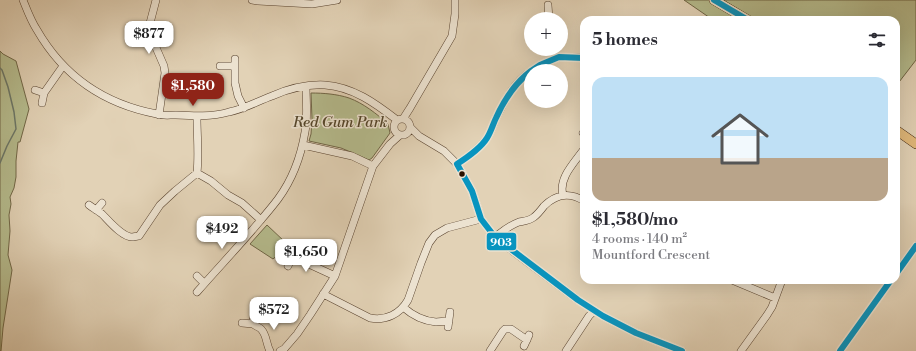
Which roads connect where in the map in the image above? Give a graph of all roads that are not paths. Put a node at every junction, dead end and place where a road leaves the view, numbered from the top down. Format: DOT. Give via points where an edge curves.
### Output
graph roads {
  1 [pos="23,0"];
  2 [pos="156,0"];
  3 [pos="252,0"];
  4 [pos="337,0"];
  5 [pos="455,0"];
  6 [pos="714,0"];
  7 [pos="548,5"];
  8 [pos="548,12"];
  9 [pos="741,16"];
  10 [pos="559,57"];
  11 [pos="580,58"];
  12 [pos="542,64"];
  13 [pos="64,66"];
  14 [pos="220,66"];
  15 [pos="524,76"];
  16 [pos="306,86"];
  17 [pos="35,90"];
  18 [pos="44,93"];
  19 [pos="42,103"];
  20 [pos="244,108"];
  21 [pos="159,115"];
  22 [pos="197,117"];
  23 [pos="402,126"];
  24 [pos="900,134"];
  25 [pos="916,144"];
  26 [pos="303,145"];
  27 [pos="580,155"];
  28 [pos="457,164"];
  29 [pos="373,166"];
  30 [pos="197,173"];
  31 [pos="564,195"];
  32 [pos="580,199"];
  33 [pos="102,202"];
  34 [pos="88,205"];
  35 [pos="96,210"];
  36 [pos="481,219"];
  37 [pos="261,220"];
  38 [pos="495,237"];
  39 [pos="916,246"];
  40 [pos="288,266"];
  41 [pos="900,268"];
  42 [pos="197,276"];
  43 [pos="334,276"];
  44 [pos="204,283"];
  45 [pos="742,284"];
  46 [pos="781,284"];
  47 [pos="888,284"];
  48 [pos="197,292"];
  49 [pos="323,294"];
  50 [pos="775,298"];
  51 [pos="403,307"];
  52 [pos="594,311"];
  53 [pos="450,312"];
  54 [pos="255,316"];
  55 [pos="242,323"];
  56 [pos="253,324"];
  57 [pos="527,340"];
  58 [pos="283,350"];
  59 [pos="678,350"];
  60 [pos="270,351"];
  61 [pos="490,351"];
  62 [pos="566,351"];
  63 [pos="571,351"];
  64 [pos="741,351"];
  65 [pos="840,351"];
  1 -- 13 [label="street" via="36,30"];
  2 -- 21 [label="street" via="150,23 151,32 165,73"];
  3 -- 4 [label="street" via="312,4"];
  5 -- 23 [label="street" via="452,36"];
  6 -- 9 [label="main road"];
  7 -- 8 [label="street"];
  10 -- 11 [label="street"];
  10 -- 12 [label="street"];
  13 -- 18 [label="street"];
  13 -- 21 [label="street" via="79,81 102,95"];
  14 -- 20 [label="street" via="235,62 236,89"];
  15 -- 28 [label="street" via="517,82 501,107 488,137 472,154"];
  16 -- 20 [label="street" via="289,89"];
  16 -- 23 [label="street" via="338,87 362,95"];
  16 -- 26 [label="street" via="307,118"];
  17 -- 18 [label="street"];
  18 -- 19 [label="street"];
  20 -- 22 [label="street"];
  21 -- 22 [label="street"];
  22 -- 30 [label="street"];
  23 -- 28 [label="street" via="444,151"];
  23 -- 29 [label="street"];
  24 -- 25 [label="main road"];
  26 -- 29 [label="street" via="352,156"];
  26 -- 37 [label="street" via="288,182"];
  27 -- 31 [label="street" via="566,174 562,186"];
  28 -- 36 [label="street" via="472,191"];
  29 -- 43 [label="street"];
  30 -- 35 [label="street" via="160,205 138,236 133,238 123,233"];
  30 -- 37 [label="street" via="242,203"];
  31 -- 32 [label="street"];
  31 -- 38 [label="street" via="550,201 534,218 509,226"];
  33 -- 35 [label="street"];
  34 -- 35 [label="street"];
  36 -- 38 [label="street"];
  36 -- 51 [label="street" via="447,228 435,235 429,243"];
  37 -- 44 [label="street"];
  38 -- 52 [label="street"];
  39 -- 41 [label="street"];
  40 -- 43 [label="street" via="288,255"];
  42 -- 44 [label="street"];
  43 -- 49 [label="street"];
  44 -- 48 [label="street"];
  45 -- 50 [label="street"];
  46 -- 50 [label="street"];
  47 -- 65 [label="street"];
  49 -- 51 [label="street" via="376,319 391,316"];
  49 -- 58 [label="street" via="297,334"];
  50 -- 64 [label="street" via="767,315"];
  51 -- 53 [label="street" via="424,320 448,324"];
  52 -- 59 [label="street" via="636,333"];
  52 -- 62 [label="street"];
  52 -- 63 [label="street" via="592,319"];
  54 -- 56 [label="street"];
  55 -- 56 [label="street"];
  56 -- 60 [label="street" via="265,333"];
  57 -- 61 [label="street" via="505,329"];
}
